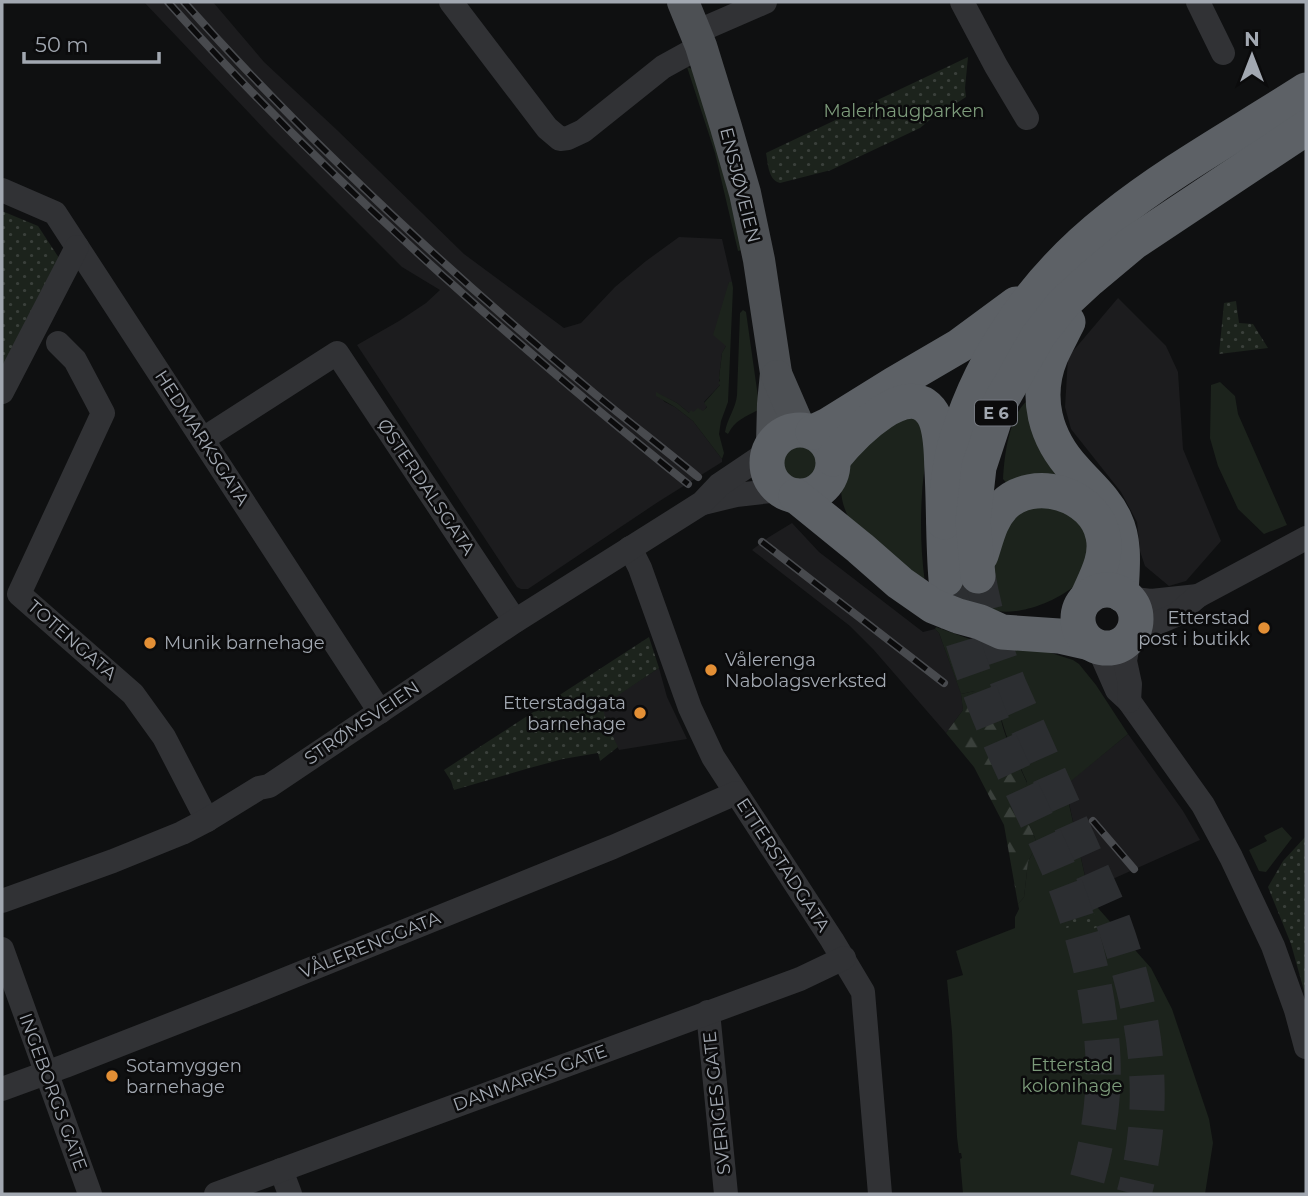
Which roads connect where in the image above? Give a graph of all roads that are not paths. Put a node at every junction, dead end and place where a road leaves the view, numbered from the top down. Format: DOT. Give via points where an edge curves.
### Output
graph roads {
  1 [pos="451,2"];
  2 [pos="683,2"];
  3 [pos="765,2"];
  4 [pos="962,2"];
  5 [pos="1198,2"];
  6 [pos="698,39"];
  7 [pos="1223,53"];
  8 [pos="1306,90"];
  9 [pos="1027,118"];
  10 [pos="1306,128"];
  11 [pos="1261,138"];
  12 [pos="2,190"];
  13 [pos="77,247"];
  14 [pos="1090,279"];
  15 [pos="1043,282"];
  16 [pos="58,343"];
  17 [pos="2,392"];
  18 [pos="204,439"];
  19 [pos="802,449"];
  20 [pos="788,493"];
  21 [pos="702,503"];
  22 [pos="944,522"];
  23 [pos="1306,538"];
  24 [pos="631,548"];
  25 [pos="860,548"];
  26 [pos="967,574"];
  27 [pos="1084,601"];
  28 [pos="515,621"];
  29 [pos="980,622"];
  30 [pos="1116,625"];
  31 [pos="380,712"];
  32 [pos="736,793"];
  33 [pos="207,820"];
  34 [pos="2,901"];
  35 [pos="2,949"];
  36 [pos="844,958"];
  37 [pos="708,1012"];
  38 [pos="1306,1047"];
  39 [pos="45,1072"];
  40 [pos="2,1089"];
  41 [pos="281,1170"];
  42 [pos="90,1194"];
  43 [pos="216,1194"];
  44 [pos="290,1194"];
  45 [pos="726,1194"];
  46 [pos="880,1194"];
  1 -- 6 [label="street" via="560,139 583,131"];
  2 -- 6 [label="main road, ENSJØVEIEN"];
  3 -- 6 [label="street"];
  4 -- 9 [label="street"];
  5 -- 7 [label="street"];
  6 -- 19 [label="main road, ENSJØVEIEN" via="745,193 776,373"];
  8 -- 11 [label="highway, E 6"];
  10 -- 11 [label="highway, E 6"];
  11 -- 14 [label="highway, E 6"];
  11 -- 15 [label="highway, E 6" via="1171,175 1110,219"];
  12 -- 13 [label="street, HEDMARKSGATA" via="55,213"];
  13 -- 17 [label="street"];
  13 -- 18 [label="street, HEDMARKSGATA"];
  14 -- 26 [label="highway, E 6" via="1038,336 1000,403 979,467"];
  14 -- 30 [label="highway" via="1048,363 1043,408 1060,452 1101,498 1122,540"];
  15 -- 19 [label="highway, E 6" via="959,346 828,425"];
  15 -- 22 [label="highway, E 6" via="1013,321 972,396 956,439"];
  16 -- 33 [label="street, TOTENGATA" via="75,360 103,413 19,594 132,694 164,737"];
  18 -- 28 [label="street, ØSTERDALSGATA" via="337,353"];
  18 -- 31 [label="street, HEDMARKSGATA"];
  19 -- 20 [label="highway" via="766,460 769,477"];
  19 -- 20 [label="highway, STRØMSVEIEN / E 6" via="825,484 812,494"];
  19 -- 21 [label="street, STRØMSVEIEN" via="719,485"];
  19 -- 22 [label="highway, E 6" via="863,428 896,404 910,401 923,406 932,413 939,432"];
  19 -- 25 [label="highway"];
  20 -- 21 [label="street, STRØMSVEIEN" via="736,495"];
  20 -- 25 [label="highway"];
  21 -- 24 [label="street, STRØMSVEIEN"];
  22 -- 26 [label="highway, E 6" via="944,554"];
  23 -- 30 [label="street" via="1198,596 1176,615 1157,623"];
  24 -- 28 [label="street, STRØMSVEIEN"];
  24 -- 32 [label="street, ETTERSTADGATA" via="690,708"];
  25 -- 29 [label="highway" via="933,606"];
  26 -- 27 [label="highway" via="1003,506 1018,495 1058,492 1084,506 1103,535 1103,556"];
  27 -- 29 [label="highway" via="1031,616"];
  27 -- 30 [label="highway" via="1080,630"];
  28 -- 31 [label="street, STRØMSVEIEN"];
  29 -- 30 [label="highway" via="1002,632 1059,636"];
  30 -- 38 [label="street" via="1117,690 1203,805 1231,857 1273,946"];
  31 -- 33 [label="street, STRØMSVEIEN" via="269,786"];
  32 -- 36 [label="street, ETTERSTADGATA"];
  32 -- 39 [label="street, VÅLERENGGATA" via="613,847"];
  33 -- 34 [label="street, STRØMSVEIEN"];
  35 -- 39 [label="street, INGEBORGS GATE"];
  36 -- 37 [label="street, DANMARKS GATE"];
  36 -- 46 [label="street, ETTERSTADGATA" via="863,992"];
  37 -- 41 [label="street, DANMARKS GATE"];
  37 -- 45 [label="street, SVERIGES GATE"];
  39 -- 40 [label="street, VÅLERENGGATA"];
  39 -- 42 [label="street, INGEBORGS GATE"];
  41 -- 43 [label="street, DANMARKS GATE"];
  41 -- 44 [label="street"];
}
